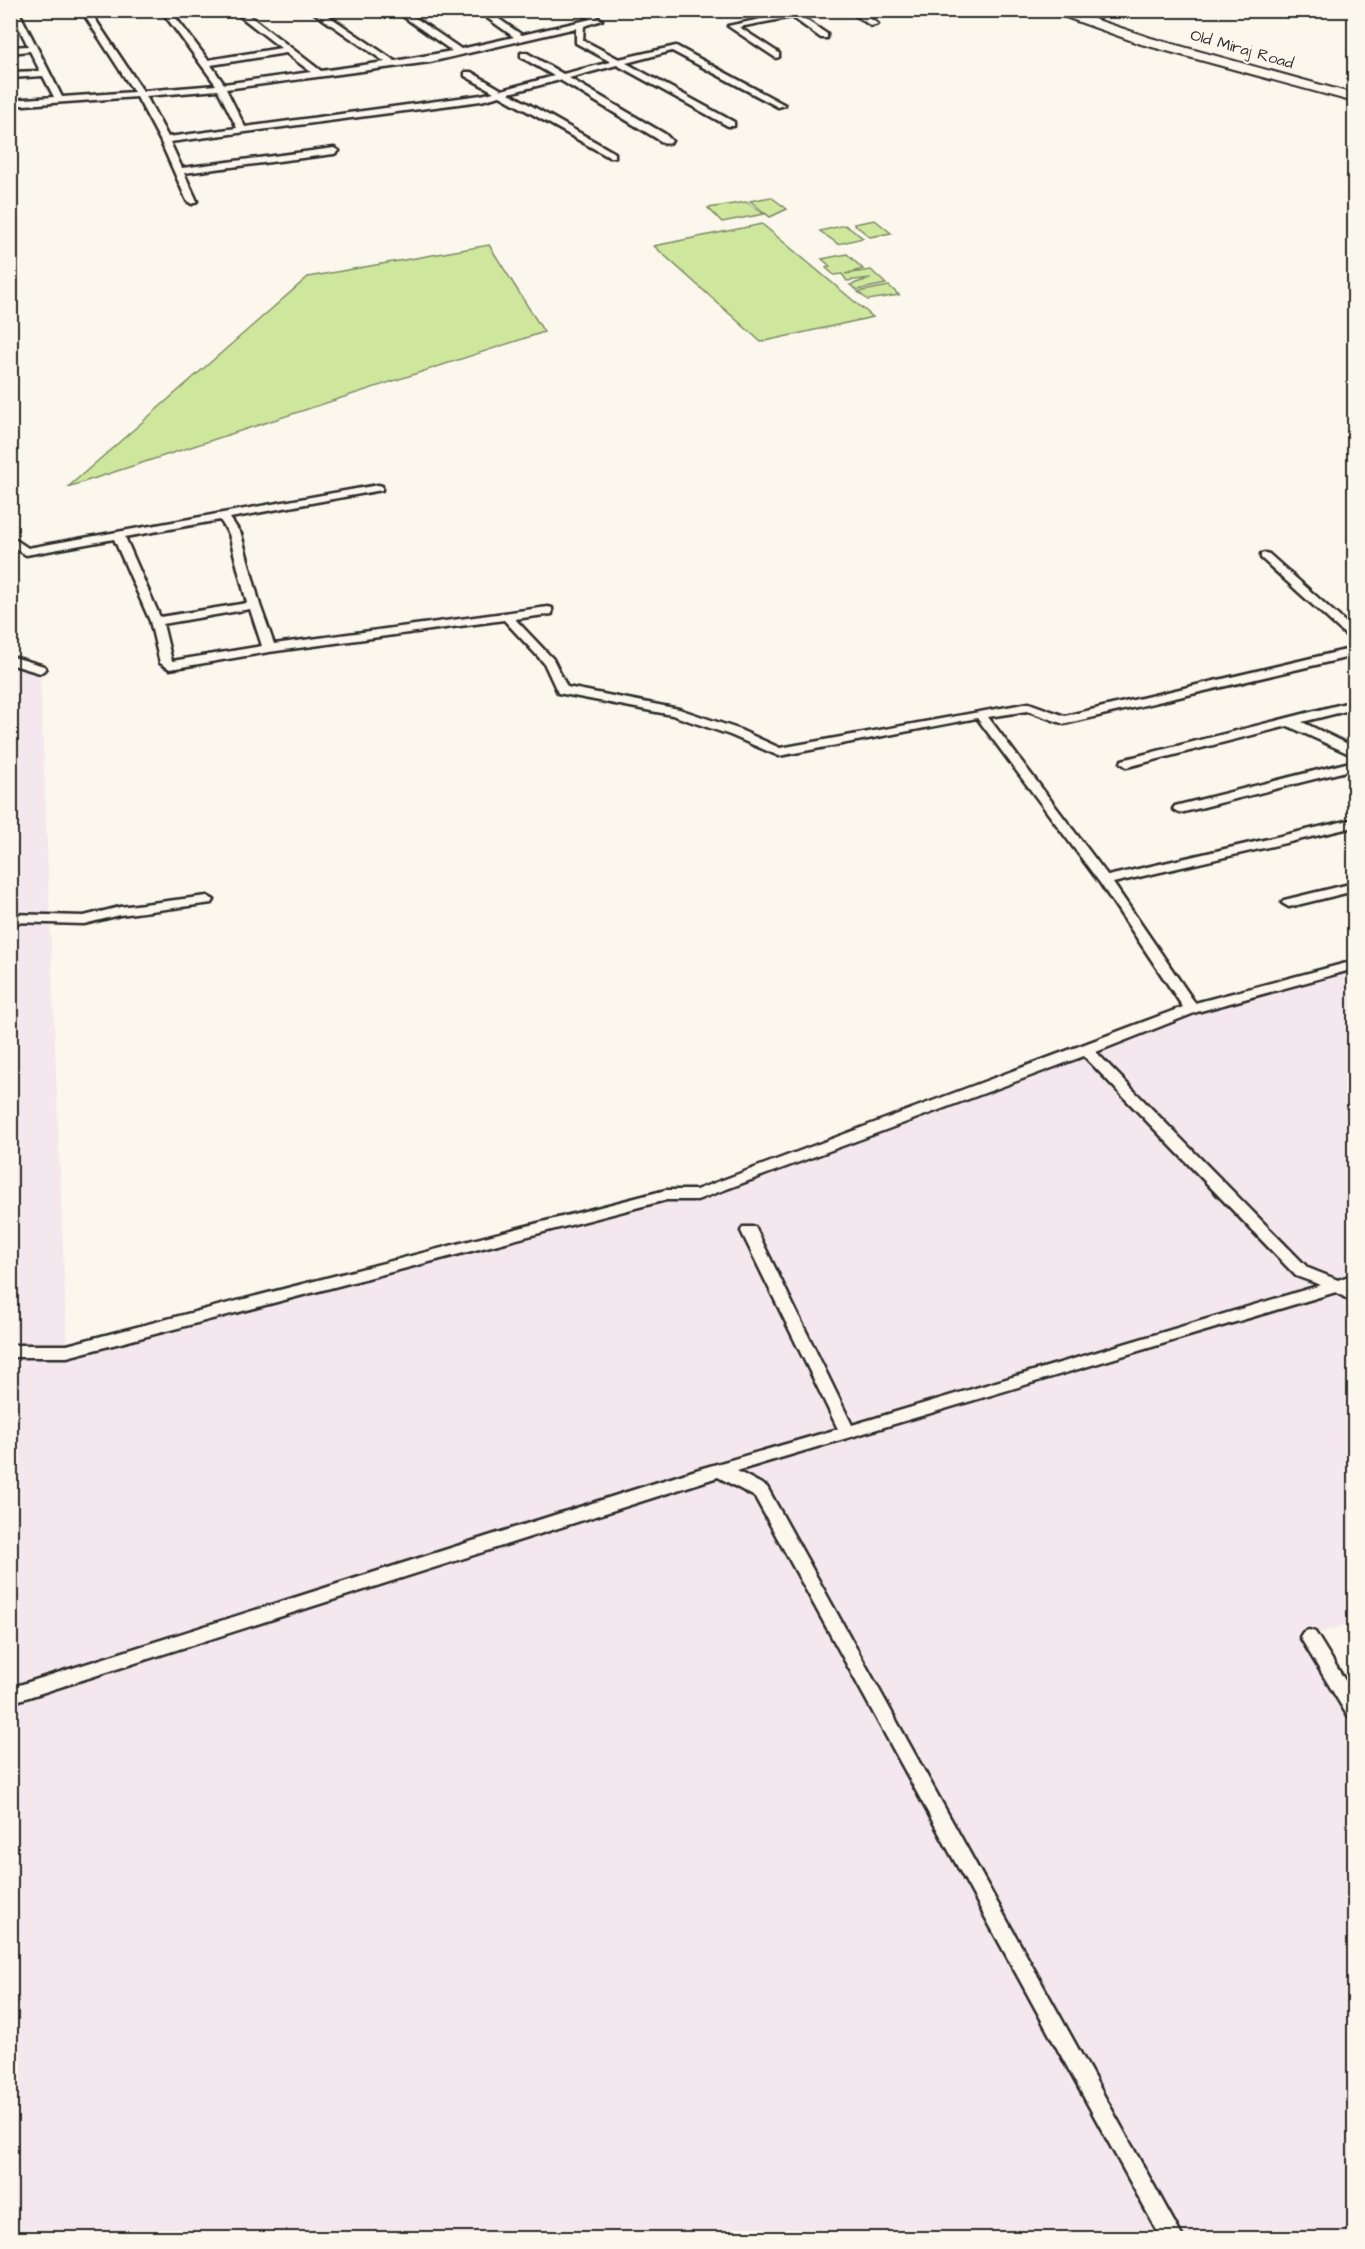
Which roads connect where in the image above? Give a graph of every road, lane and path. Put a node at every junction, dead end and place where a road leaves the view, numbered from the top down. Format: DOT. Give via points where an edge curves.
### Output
graph roads {
  1 [pos="14,10"];
  2 [pos="85,10"];
  3 [pos="165,10"];
  4 [pos="236,10"];
  5 [pos="314,10"];
  6 [pos="398,10"];
  7 [pos="480,10"];
  8 [pos="580,10"];
  9 [pos="818,10"];
  10 [pos="852,10"];
  11 [pos="928,10"];
  12 [pos="1052,10"];
  13 [pos="794,15"];
  14 [pos="937,17"];
  15 [pos="580,24"];
  16 [pos="874,24"];
  17 [pos="824,36"];
  18 [pos="521,38"];
  19 [pos="33,48"];
  20 [pos="10,50"];
  21 [pos="287,50"];
  22 [pos="459,52"];
  23 [pos="524,55"];
  24 [pos="776,55"];
  25 [pos="206,63"];
  26 [pos="617,63"];
  27 [pos="393,64"];
  28 [pos="45,73"];
  29 [pos="320,74"];
  30 [pos="468,74"];
  31 [pos="10,75"];
  32 [pos="562,77"];
  33 [pos="221,87"];
  34 [pos="502,93"];
  35 [pos="140,94"];
  36 [pos="1354,98"];
  37 [pos="59,99"];
  38 [pos="10,103"];
  39 [pos="781,105"];
  40 [pos="730,124"];
  41 [pos="242,129"];
  42 [pos="165,140"];
  43 [pos="667,141"];
  44 [pos="334,151"];
  45 [pos="612,155"];
  46 [pos="178,171"];
  47 [pos="192,201"];
  48 [pos="378,488"];
  49 [pos="223,516"];
  50 [pos="118,535"];
  51 [pos="10,539"];
  52 [pos="1265,556"];
  53 [pos="254,605"];
  54 [pos="548,612"];
  55 [pos="507,617"];
  56 [pos="156,621"];
  57 [pos="1354,636"];
  58 [pos="269,648"];
  59 [pos="1354,652"];
  60 [pos="10,660"];
  61 [pos="40,669"];
  62 [pos="1354,705"];
  63 [pos="980,714"];
  64 [pos="1289,721"];
  65 [pos="1354,752"];
  66 [pos="1127,763"];
  67 [pos="1354,765"];
  68 [pos="1180,809"];
  69 [pos="1354,823"];
  70 [pos="1105,881"];
  71 [pos="1354,887"];
  72 [pos="207,900"];
  73 [pos="1289,903"];
  74 [pos="10,918"];
  75 [pos="1354,965"];
  76 [pos="1192,1009"];
  77 [pos="1086,1050"];
  78 [pos="749,1232"];
  79 [pos="1354,1280"];
  80 [pos="1336,1285"];
  81 [pos="1354,1297"];
  82 [pos="10,1351"];
  83 [pos="847,1431"];
  84 [pos="720,1470"];
  85 [pos="1309,1637"];
  86 [pos="10,1696"];
  87 [pos="1354,1710"];
  88 [pos="1172,2238"];
  1 -- 19 [label="street"];
  2 -- 35 [label="street"];
  3 -- 25 [label="street"];
  4 -- 21 [label="street"];
  5 -- 27 [label="street"];
  6 -- 22 [label="street"];
  7 -- 18 [label="street"];
  8 -- 15 [label="street" via="598,20"];
  9 -- 13 [label="street"];
  10 -- 16 [label="street"];
  11 -- 14 [label="street"];
  12 -- 36 [label="main road, Old Miraj Road" via="1146,41"];
  13 -- 17 [label="street"];
  13 -- 24 [label="street" via="732,26"];
  15 -- 18 [label="street"];
  15 -- 26 [label="street" via="579,42"];
  18 -- 22 [label="street"];
  19 -- 20 [label="street"];
  19 -- 28 [label="street"];
  21 -- 25 [label="street"];
  21 -- 29 [label="street"];
  22 -- 27 [label="street"];
  23 -- 32 [label="street"];
  25 -- 33 [label="street"];
  26 -- 32 [label="street"];
  26 -- 39 [label="street" via="673,48"];
  26 -- 40 [label="street"];
  27 -- 29 [label="street"];
  28 -- 31 [label="street"];
  28 -- 37 [label="street"];
  29 -- 33 [label="street"];
  30 -- 34 [label="street"];
  32 -- 34 [label="street"];
  32 -- 43 [label="street"];
  33 -- 35 [label="street"];
  33 -- 41 [label="street"];
  34 -- 41 [label="street"];
  34 -- 45 [label="street"];
  35 -- 37 [label="street"];
  35 -- 42 [label="street"];
  37 -- 38 [label="street"];
  41 -- 42 [label="street"];
  42 -- 46 [label="street"];
  44 -- 46 [label="street"];
  46 -- 47 [label="street"];
  48 -- 49 [label="street"];
  49 -- 50 [label="street"];
  49 -- 53 [label="street" via="235,534"];
  50 -- 51 [label="street" via="26,552"];
  50 -- 56 [label="street"];
  52 -- 57 [label="street"];
  53 -- 56 [label="street"];
  53 -- 58 [label="street"];
  54 -- 55 [label="street"];
  55 -- 58 [label="street"];
  55 -- 63 [label="street" via="549,662 562,690 675,712 779,752"];
  56 -- 58 [label="street" via="166,663 170,665"];
  59 -- 63 [label="street" via="1064,720 1029,707"];
  60 -- 61 [label="street"];
  62 -- 64 [label="street"];
  63 -- 70 [label="street"];
  64 -- 65 [label="street"];
  64 -- 66 [label="street"];
  67 -- 68 [label="street"];
  69 -- 70 [label="street"];
  70 -- 76 [label="street"];
  71 -- 73 [label="street"];
  72 -- 74 [label="street" via="120,911 84,920"];
  75 -- 76 [label="street"];
  76 -- 77 [label="street"];
  77 -- 80 [label="street" via="1302,1272"];
  77 -- 82 [label="street" via="697,1195 666,1195 67,1351"];
  78 -- 83 [label="street"];
  79 -- 80 [label="street"];
  80 -- 81 [label="street"];
  80 -- 83 [label="street" via="1294,1301"];
  83 -- 84 [label="street"];
  84 -- 86 [label="street"];
  84 -- 88 [label="street" via="761,1492"];
  85 -- 87 [label="street"];
}
